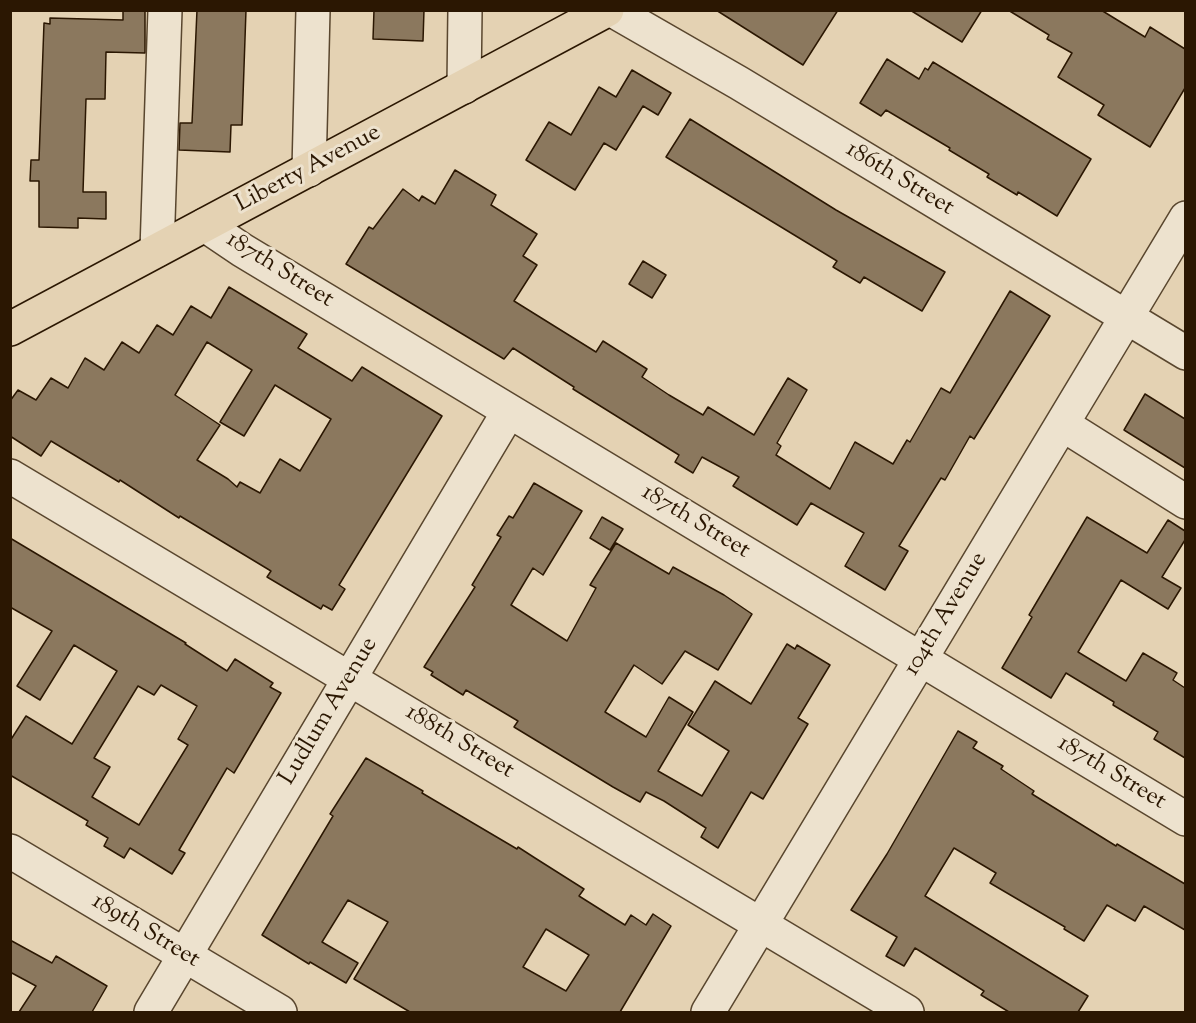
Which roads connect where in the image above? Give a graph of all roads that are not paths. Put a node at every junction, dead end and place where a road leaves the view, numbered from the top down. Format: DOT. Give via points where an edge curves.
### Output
graph roads {
  1 [pos="165,10"];
  2 [pos="313,10"];
  3 [pos="465,10"];
  4 [pos="607,10"];
  5 [pos="612,10"];
  6 [pos="464,87"];
  7 [pos="309,170"];
  8 [pos="1185,218"];
  9 [pos="205,225"];
  10 [pos="157,250"];
  11 [pos="1126,317"];
  12 [pos="10,329"];
  13 [pos="1185,353"];
  14 [pos="509,411"];
  15 [pos="1062,424"];
  16 [pos="10,476"];
  17 [pos="1185,502"];
  18 [pos="921,659"];
  19 [pos="351,678"];
  20 [pos="1185,819"];
  21 [pos="10,851"];
  22 [pos="761,924"];
  23 [pos="185,956"];
  24 [pos="151,1012"];
  25 [pos="280,1012"];
  26 [pos="708,1012"];
  27 [pos="907,1012"];
  1 -- 10 [label="street"];
  2 -- 7 [label="street"];
  3 -- 6 [label="street"];
  4 -- 6 [label="main road, Liberty Avenue"];
  5 -- 11 [label="street, 186th Street"];
  6 -- 7 [label="main road, Liberty Avenue"];
  7 -- 9 [label="main road, Liberty Avenue"];
  8 -- 11 [label="street, 104th Avenue"];
  9 -- 10 [label="main road, Liberty Avenue"];
  9 -- 14 [label="street, 187th Street"];
  10 -- 12 [label="main road, Liberty Avenue"];
  11 -- 13 [label="street, 186th Street"];
  11 -- 15 [label="street, 104th Avenue"];
  14 -- 18 [label="street, 187th Street"];
  14 -- 19 [label="street, Ludlum Avenue"];
  15 -- 17 [label="street"];
  15 -- 18 [label="street, 104th Avenue"];
  16 -- 19 [label="street, 188th Street"];
  18 -- 20 [label="street, 187th Street"];
  18 -- 22 [label="street, 104th Avenue"];
  19 -- 22 [label="street, 188th Street"];
  19 -- 23 [label="street, Ludlum Avenue"];
  21 -- 23 [label="street, 189th Street"];
  22 -- 26 [label="street, 104th Avenue"];
  22 -- 27 [label="street, 188th Street"];
  23 -- 24 [label="street, Ludlum Avenue"];
  23 -- 25 [label="street, 189th Street"];
}
